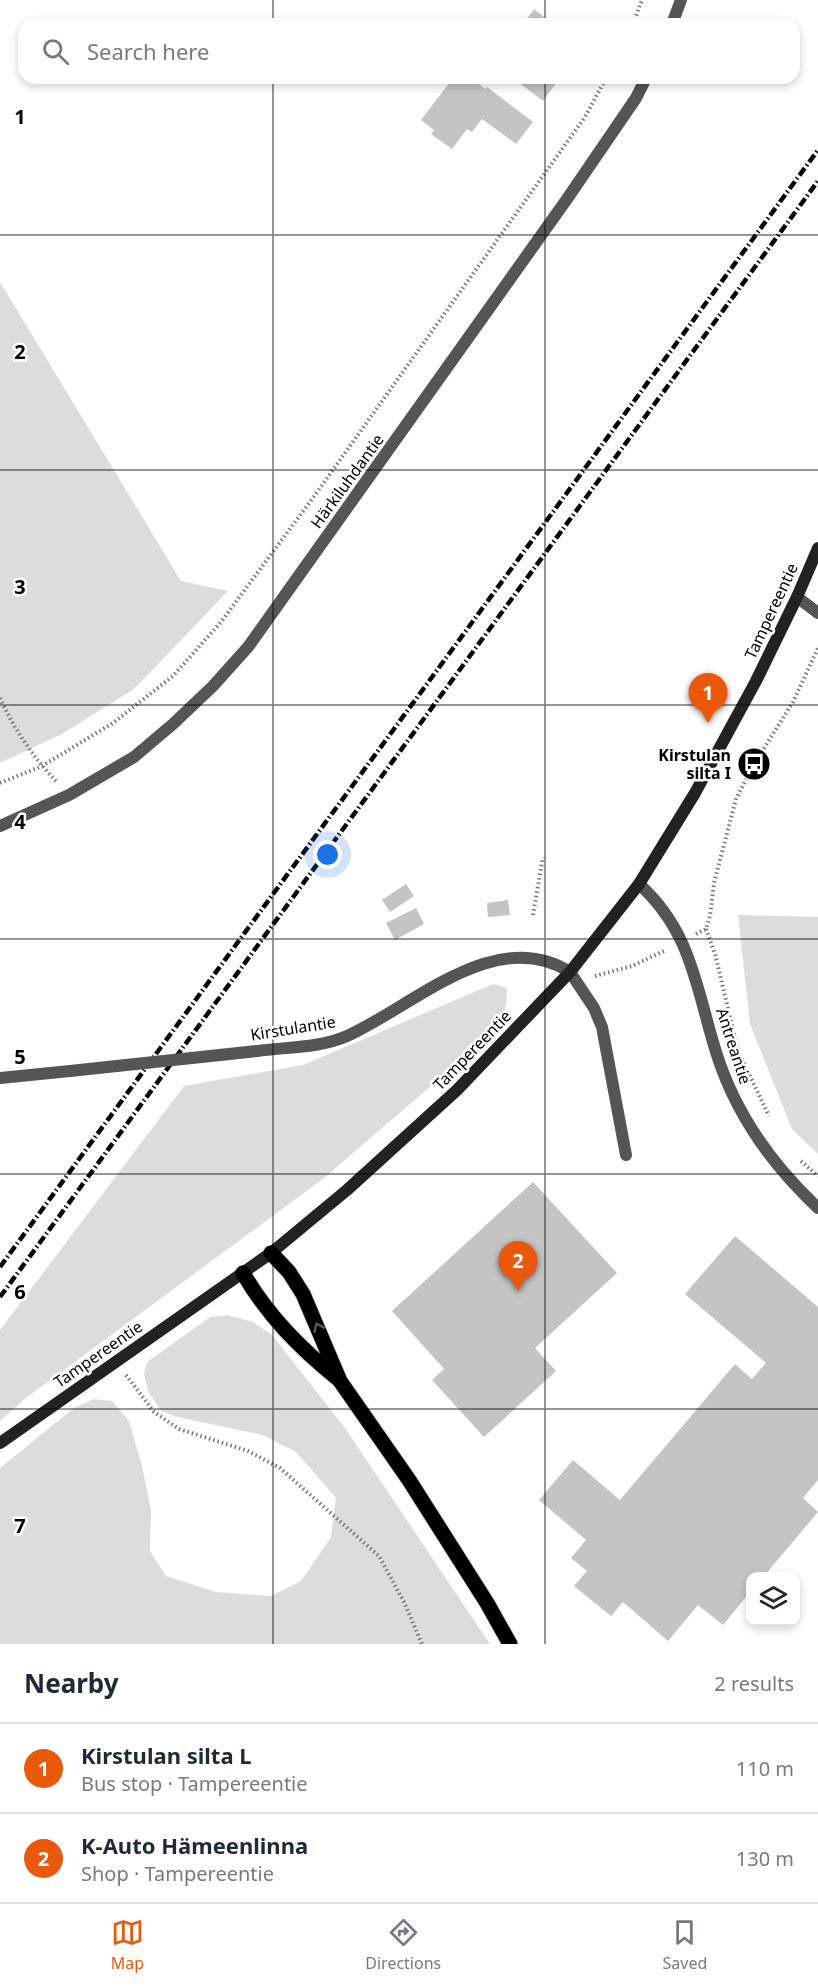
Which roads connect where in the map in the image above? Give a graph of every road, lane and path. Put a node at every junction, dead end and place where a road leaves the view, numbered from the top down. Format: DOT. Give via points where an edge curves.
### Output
graph roads {
  1 [pos="642,0"];
  2 [pos="681,0"];
  3 [pos="635,18"];
  4 [pos="674,18"];
  5 [pos="603,84"];
  6 [pos="643,84"];
  7 [pos="818,548"];
  8 [pos="797,597"];
  9 [pos="818,613"];
  10 [pos="818,648"];
  11 [pos="0,698"];
  12 [pos="42,766"];
  13 [pos="0,783"];
  14 [pos="69,795"];
  15 [pos="0,826"];
  16 [pos="543,857"];
  17 [pos="639,884"];
  18 [pos="533,915"];
  19 [pos="706,929"];
  20 [pos="682,941"];
  21 [pos="570,972"];
  22 [pos="0,1078"];
  23 [pos="771,1120"];
  24 [pos="794,1154"];
  25 [pos="626,1155"];
  26 [pos="818,1176"];
  27 [pos="818,1208"];
  28 [pos="271,1253"];
  29 [pos="243,1273"];
  30 [pos="116,1361"];
  31 [pos="340,1381"];
  32 [pos="0,1443"];
  33 [pos="422,1644"];
  34 [pos="510,1644"];
  1 -- 3 [label="path"];
  2 -- 4 [label="street"];
  5 -- 12 [label="path" via="585,117 221,622 173,676 113,723"];
  6 -- 14 [label="street, Härkiluhdantie" via="567,199 248,647 205,694 134,757"];
  7 -- 8 [label="main road, Tampereentie"];
  8 -- 9 [label="street"];
  8 -- 17 [label="main road, Tampereentie" via="695,793"];
  10 -- 19 [label="path" via="793,702 736,799"];
  11 -- 12 [label="path" via="10,721"];
  12 -- 13 [label="path"];
  12 -- 14 [label="path"];
  14 -- 15 [label="street, Härkiluhdantie"];
  16 -- 18 [label="path"];
  17 -- 20 [label="street, Antreantie" via="667,914"];
  17 -- 21 [label="main road, Tampereentie"];
  19 -- 20 [label="path"];
  19 -- 23 [label="path" via="738,1051"];
  20 -- 21 [label="path" via="632,966 601,975"];
  20 -- 27 [label="street, Antreantie" via="716,1053 739,1108 765,1150 792,1184"];
  21 -- 22 [label="street, Kirstulantie, bridge" via="541,958 498,960 456,975 338,1039"];
  21 -- 25 [label="street" via="602,1027"];
  21 -- 28 [label="main road, Tampereentie" via="457,1090"];
  24 -- 26 [label="path"];
  28 -- 29 [label="main road, Tampereentie"];
  31 -- 28 [label="main road, one-way" via="303,1294"];
  29 -- 30 [label="main road, Tampereentie"];
  29 -- 31 [label="main road" via="266,1309"];
  30 -- 32 [label="main road, Tampereentie"];
  30 -- 33 [label="path" via="154,1412 179,1429 248,1451 280,1468 379,1556"];
  31 -- 34 [label="main road" via="409,1480"];
}
